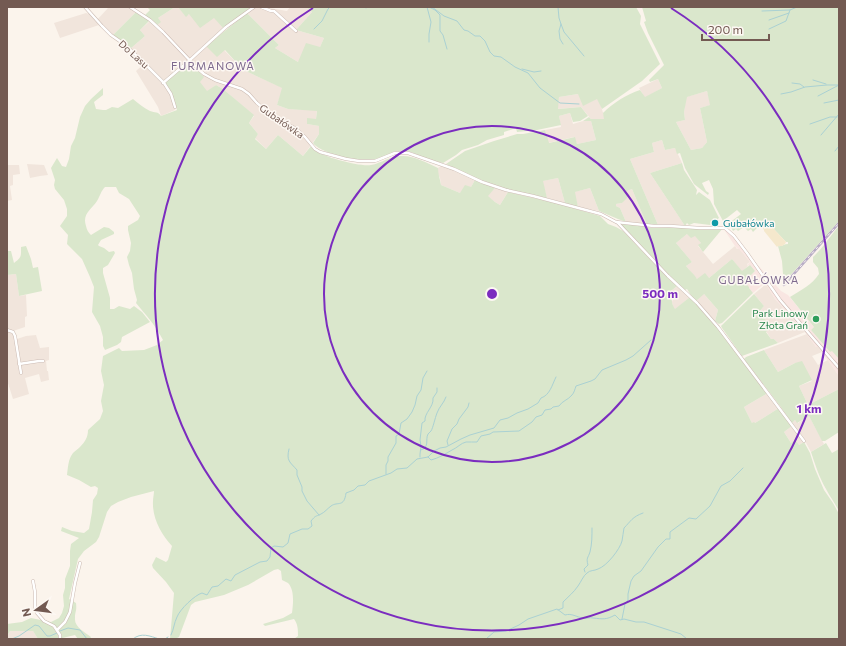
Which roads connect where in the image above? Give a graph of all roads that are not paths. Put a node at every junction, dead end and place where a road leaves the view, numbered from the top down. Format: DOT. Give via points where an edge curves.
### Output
graph roads {
  1 [pos="85,7"];
  2 [pos="130,7"];
  3 [pos="254,7"];
  4 [pos="260,7"];
  5 [pos="296,31"];
  6 [pos="190,60"];
  7 [pos="163,82"];
  8 [pos="175,107"];
  9 [pos="616,222"];
  10 [pos="7,330"];
  11 [pos="43,361"];
  12 [pos="19,364"];
  13 [pos="839,368"];
  14 [pos="21,372"];
  15 [pos="804,441"];
  16 [pos="80,563"];
  17 [pos="33,581"];
  18 [pos="57,630"];
  19 [pos="60,639"];
  1 -- 7 [label="street, Do Lasu" via="111,35 124,44"];
  2 -- 6 [label="street, Gubałówka" via="159,28"];
  3 -- 6 [label="street" via="226,27"];
  4 -- 5 [label="street" via="274,12"];
  6 -- 7 [label="street"];
  6 -- 9 [label="street, Gubałówka" via="204,74 242,89 264,109 295,128 320,152 359,162 375,161 394,153 408,153 506,190 601,214"];
  7 -- 8 [label="street, Do Lasu" via="172,94"];
  9 -- 13 [label="street, Gubałówka" via="726,228 780,300"];
  9 -- 15 [label="street, Gubałówka" via="718,326"];
  10 -- 12 [label="street" via="13,332"];
  11 -- 12 [label="street"];
  12 -- 14 [label="street"];
  16 -- 18 [label="street" via="70,612 66,622"];
  17 -- 18 [label="street" via="37,613"];
  18 -- 19 [label="street"];
}
